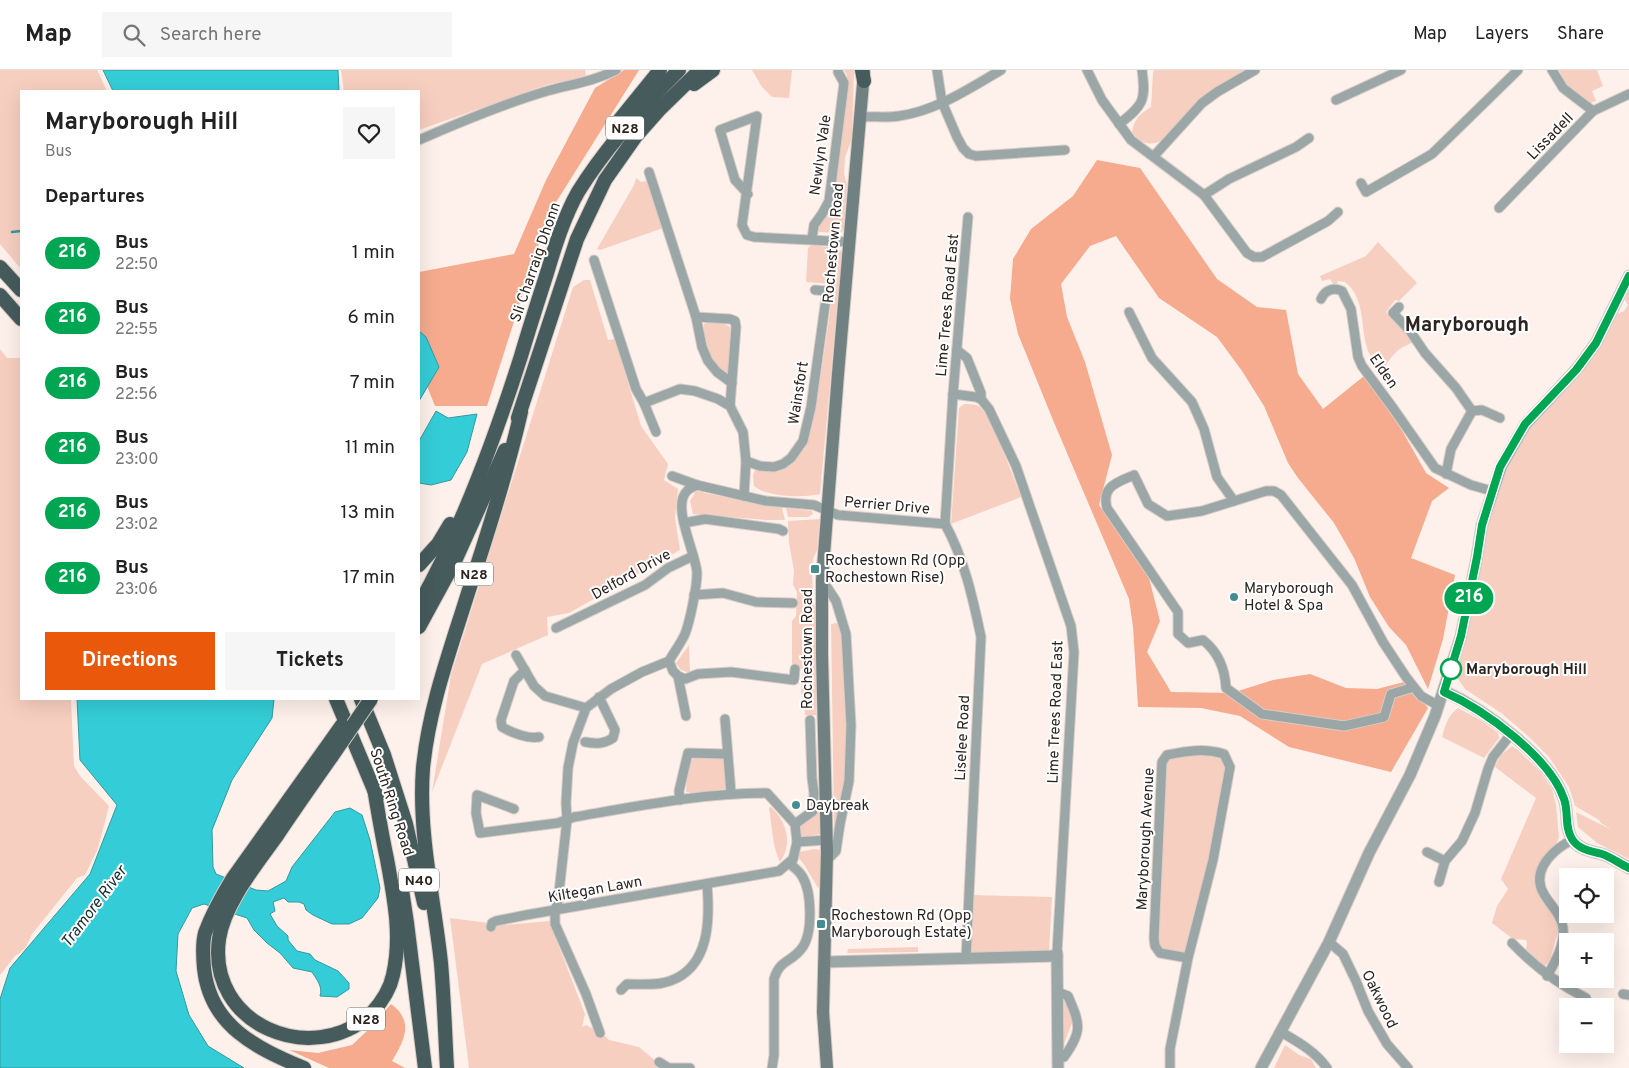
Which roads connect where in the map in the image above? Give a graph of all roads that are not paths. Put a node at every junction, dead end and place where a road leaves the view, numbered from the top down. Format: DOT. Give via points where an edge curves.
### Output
graph roads {
  1 [pos="616,70"];
  2 [pos="660,70"];
  3 [pos="680,70"];
  4 [pos="700,70"];
  5 [pos="714,70"];
  6 [pos="937,70"];
  7 [pos="1001,70"];
  8 [pos="1087,70"];
  9 [pos="1142,70"];
  10 [pos="1255,70"];
  11 [pos="1401,70"];
  12 [pos="1518,70"];
  13 [pos="1552,70"];
  14 [pos="838,72"];
  15 [pos="864,73"];
  16 [pos="1629,94"];
  17 [pos="1336,100"];
  18 [pos="942,102"];
  19 [pos="658,110"];
  20 [pos="1593,111"];
  21 [pos="860,117"];
  22 [pos="1119,124"];
  23 [pos="1309,138"];
  24 [pos="420,140"];
  25 [pos="1065,150"];
  26 [pos="1154,156"];
  27 [pos="649,172"];
  28 [pos="1361,183"];
  29 [pos="578,192"];
  30 [pos="748,194"];
  31 [pos="1204,194"];
  32 [pos="1499,208"];
  33 [pos="1338,212"];
  34 [pos="968,217"];
  35 [pos="812,239"];
  36 [pos="849,242"];
  37 [pos="594,260"];
  38 [pos="0,267"];
  39 [pos="1629,276"];
  40 [pos="20,289"];
  41 [pos="815,290"];
  42 [pos="0,295"];
  43 [pos="1321,299"];
  44 [pos="1398,307"];
  45 [pos="1129,312"];
  46 [pos="696,316"];
  47 [pos="20,318"];
  48 [pos="957,350"];
  49 [pos="732,383"];
  50 [pos="953,394"];
  51 [pos="981,399"];
  52 [pos="644,403"];
  53 [pos="730,406"];
  54 [pos="1472,411"];
  55 [pos="521,412"];
  56 [pos="1500,418"];
  57 [pos="656,432"];
  58 [pos="746,461"];
  59 [pos="482,465"];
  60 [pos="1446,474"];
  61 [pos="672,476"];
  62 [pos="697,485"];
  63 [pos="1492,492"];
  64 [pos="744,496"];
  65 [pos="1234,501"];
  66 [pos="827,511"];
  67 [pos="684,523"];
  68 [pos="945,524"];
  69 [pos="783,532"];
  70 [pos="693,556"];
  71 [pos="420,564"];
  72 [pos="822,580"];
  73 [pos="694,594"];
  74 [pos="420,603"];
  75 [pos="793,603"];
  76 [pos="420,624"];
  77 [pos="556,628"];
  78 [pos="516,656"];
  79 [pos="669,661"];
  80 [pos="795,669"];
  81 [pos="525,670"];
  82 [pos="678,676"];
  83 [pos="1414,688"];
  84 [pos="1444,692"];
  85 [pos="599,697"];
  86 [pos="336,700"];
  87 [pos="360,700"];
  88 [pos="361,700"];
  89 [pos="370,700"];
  90 [pos="1439,706"];
  91 [pos="586,708"];
  92 [pos="686,716"];
  93 [pos="725,719"];
  94 [pos="810,720"];
  95 [pos="1511,734"];
  96 [pos="539,737"];
  97 [pos="585,742"];
  98 [pos="328,753"];
  99 [pos="727,754"];
  100 [pos="374,788"];
  101 [pos="731,793"];
  102 [pos="680,800"];
  103 [pos="514,809"];
  104 [pos="567,820"];
  105 [pos="795,824"];
  106 [pos="827,840"];
  107 [pos="1572,840"];
  108 [pos="797,842"];
  109 [pos="1427,852"];
  110 [pos="793,860"];
  111 [pos="827,860"];
  112 [pos="1445,861"];
  113 [pos="1629,868"];
  114 [pos="1439,882"];
  115 [pos="707,884"];
  116 [pos="555,911"];
  117 [pos="219,916"];
  118 [pos="491,927"];
  119 [pos="1329,942"];
  120 [pos="1512,944"];
  121 [pos="1057,955"];
  122 [pos="966,958"];
  123 [pos="1188,958"];
  124 [pos="824,962"];
  125 [pos="1547,976"];
  126 [pos="621,990"];
  127 [pos="1058,992"];
  128 [pos="1586,998"];
  129 [pos="1280,1032"];
  130 [pos="600,1033"];
  131 [pos="659,1062"];
  132 [pos="1058,1063"];
  133 [pos="304,1068"];
  134 [pos="425,1068"];
  135 [pos="447,1068"];
  136 [pos="690,1068"];
  137 [pos="772,1068"];
  138 [pos="827,1068"];
  139 [pos="1170,1068"];
  140 [pos="1261,1068"];
  141 [pos="1327,1068"];
  142 [pos="1408,1068"];
  1 -- 24 [label="street" via="597,80 547,91 484,113"];
  2 -- 29 [label="highway" via="612,129"];
  3 -- 29 [label="highway, Sli Charraig Dhonn / N28" via="620,134"];
  4 -- 19 [label="highway, N28"];
  5 -- 19 [label="highway"];
  6 -- 18 [label="street"];
  7 -- 18 [label="street"];
  8 -- 22 [label="street"];
  9 -- 22 [label="street" via="1142,102"];
  10 -- 26 [label="street" via="1202,103"];
  11 -- 17 [label="street"];
  12 -- 28 [label="street" via="1432,154 1366,192"];
  13 -- 20 [label="street" via="1564,88"];
  14 -- 35 [label="street, Newlyn Vale" via="844,83 829,200 814,226"];
  15 -- 21 [label="main road, Rochestown Road"];
  16 -- 20 [label="street, Lissadell"];
  18 -- 21 [label="street" via="898,116"];
  18 -- 25 [label="street" via="956,137 969,154"];
  19 -- 55 [label="highway, N28" via="605,180 577,238"];
  20 -- 32 [label="street, Lissadell"];
  21 -- 36 [label="main road, Rochestown Road"];
  22 -- 26 [label="street" via="1131,140"];
  23 -- 31 [label="street"];
  26 -- 31 [label="street"];
  27 -- 46 [label="street"];
  29 -- 59 [label="highway, Sli Charraig Dhonn / N28" via="560,232 511,387"];
  30 -- 30 [label="street" via="751,164 757,116 720,130 735,180"];
  30 -- 35 [label="street" via="742,225 747,235"];
  31 -- 33 [label="street" via="1254,257 1262,257 1328,221"];
  34 -- 48 [label="street, Lime Trees Road East"];
  35 -- 36 [label="street"];
  36 -- 66 [label="main road, Rochestown Road"];
  37 -- 52 [label="street" via="636,388"];
  38 -- 40 [label="highway"];
  39 -- 63 [label="street" via="1596,343 1576,370 1525,424 1500,467"];
  41 -- 58 [label="street, Wainsfort" via="826,291 811,406 803,441 783,464 760,466"];
  42 -- 47 [label="highway"];
  43 -- 60 [label="street, Elden" via="1328,290 1342,290 1351,309 1362,366 1435,468"];
  44 -- 54 [label="street" via="1393,313"];
  45 -- 65 [label="street" via="1152,358 1192,402 1204,429 1217,477"];
  46 -- 49 [label="street" via="708,361"];
  46 -- 49 [label="street" via="735,321"];
  48 -- 50 [label="street, Lime Trees Road East"];
  48 -- 51 [label="street" via="967,358"];
  49 -- 53 [label="street"];
  50 -- 51 [label="street, Lime Trees Road East"];
  50 -- 68 [label="street, Lime Trees Road East"];
  51 -- 121 [label="street, Lime Trees Road East" via="1016,466 1073,640"];
  52 -- 53 [label="street" via="680,389 695,391"];
  52 -- 57 [label="street"];
  53 -- 58 [label="street" via="743,432"];
  54 -- 56 [label="street" via="1482,410"];
  54 -- 60 [label="street" via="1451,449"];
  55 -- 76 [label="highway, N28" via="455,561"];
  55 -- 135 [label="highway, N28" via="507,470 434,699 423,769 424,838 440,962"];
  58 -- 64 [label="street"];
  59 -- 71 [label="highway" via="438,544"];
  59 -- 74 [label="highway, N28" via="460,522"];
  60 -- 63 [label="street, Elden"];
  61 -- 62 [label="street, Perrier Drive"];
  62 -- 64 [label="street, Perrier Drive"];
  62 -- 67 [label="street, Delford Drive" via="686,491 681,504"];
  63 -- 84 [label="street" via="1482,525 1461,636"];
  64 -- 66 [label="street, Perrier Drive" via="814,505"];
  65 -- 83 [label="street" via="1266,491 1281,495 1352,585 1397,666"];
  65 -- 83 [label="street" via="1202,512 1167,516 1148,504 1134,475 1112,486 1106,492 1105,500 1107,508 1178,612 1178,634 1188,643 1202,640 1211,647 1223,669 1226,688 1262,714 1344,726 1384,717 1391,694"];
  66 -- 68 [label="street, Perrier Drive" via="838,515"];
  66 -- 72 [label="main road, Rochestown Road"];
  67 -- 69 [label="street" via="705,519"];
  67 -- 70 [label="street, Delford Drive"];
  68 -- 122 [label="street, Liselee Road" via="960,556 981,638"];
  70 -- 73 [label="street, Delford Drive" via="697,573"];
  70 -- 77 [label="street, Delford Drive" via="668,568 645,585"];
  72 -- 106 [label="main road, Rochestown Road"];
  72 -- 111 [label="street" via="836,601 846,634 851,725 849,781 836,852"];
  73 -- 75 [label="street" via="723,593 756,602"];
  73 -- 79 [label="street, Delford Drive" via="685,633"];
  78 -- 81 [label="street"];
  79 -- 82 [label="street"];
  79 -- 85 [label="street" via="642,672"];
  80 -- 82 [label="street" via="794,680 731,672 698,674 684,679"];
  81 -- 91 [label="street" via="534,686 545,696"];
  81 -- 96 [label="street" via="514,682 501,720 502,727 533,738"];
  82 -- 92 [label="street"];
  83 -- 90 [label="street"];
  84 -- 90 [label="street"];
  84 -- 95 [label="street" via="1463,700"];
  85 -- 91 [label="street"];
  85 -- 97 [label="street" via="615,730 613,738 596,744"];
  86 -- 100 [label="highway, South Ring Road / N40"];
  87 -- 98 [label="highway, N28, bridge"];
  88 -- 135 [label="highway, South Ring Road / N40" via="384,755 403,816 423,898"];
  89 -- 98 [label="highway, N28, bridge"];
  90 -- 119 [label="street" via="1410,775 1369,853"];
  91 -- 104 [label="street" via="568,768"];
  93 -- 99 [label="street"];
  94 -- 105 [label="street" via="813,811"];
  95 -- 107 [label="street" via="1548,770 1559,787 1565,799 1566,825"];
  95 -- 112 [label="street" via="1493,757 1475,813 1462,841"];
  98 -- 117 [label="highway, N28" via="239,879"];
  99 -- 101 [label="street"];
  99 -- 102 [label="street" via="688,753"];
  100 -- 117 [label="highway, N28" via="394,897 397,956 386,994 366,1020 352,1031 311,1043 291,1042 256,1026 241,1013 222,980 218,960"];
  100 -- 134 [label="highway, South Ring Road / N40" via="387,828 408,923"];
  101 -- 102 [label="street"];
  101 -- 105 [label="street" via="767,792"];
  102 -- 104 [label="street"];
  103 -- 104 [label="street" via="477,795 480,833"];
  104 -- 116 [label="street"];
  105 -- 108 [label="street"];
  106 -- 108 [label="street"];
  106 -- 111 [label="main road, Rochestown Road"];
  107 -- 113 [label="street" via="1585,850 1603,854"];
  107 -- 125 [label="street" via="1547,859 1540,879 1541,888 1558,914 1563,929 1557,958"];
  108 -- 110 [label="street"];
  109 -- 112 [label="street"];
  110 -- 115 [label="street, Kiltegan Lawn" via="779,872"];
  110 -- 137 [label="street" via="791,865 806,882 809,928 803,947 777,969 774,979"];
  111 -- 124 [label="main road, Rochestown Road"];
  112 -- 114 [label="street"];
  115 -- 116 [label="street, Kiltegan Lawn"];
  115 -- 126 [label="street" via="708,927 700,954 692,967 668,982 627,984"];
  116 -- 118 [label="street, Kiltegan Lawn" via="496,921"];
  116 -- 130 [label="street" via="556,924"];
  117 -- 133 [label="highway, N28" via="205,935 203,954 209,991 218,1010 227,1022 265,1051"];
  119 -- 129 [label="street"];
  119 -- 142 [label="street, Oakwood" via="1343,954 1368,1011 1387,1044"];
  120 -- 125 [label="street"];
  121 -- 122 [label="street"];
  121 -- 127 [label="street"];
  122 -- 124 [label="street"];
  123 -- 123 [label="street, Maryborough Avenue" via="1213,860 1230,767 1224,754 1212,750 1167,755 1162,762 1155,946 1160,953"];
  123 -- 139 [label="street, Maryborough Avenue" via="1170,1049"];
  124 -- 138 [label="main road, Rochestown Road"];
  125 -- 128 [label="street"];
  127 -- 132 [label="street"];
  127 -- 132 [label="street" via="1068,996 1078,1020 1071,1047"];
  129 -- 140 [label="street"];
  129 -- 141 [label="street" via="1301,1043"];
  131 -- 136 [label="street" via="669,1068"];
}
